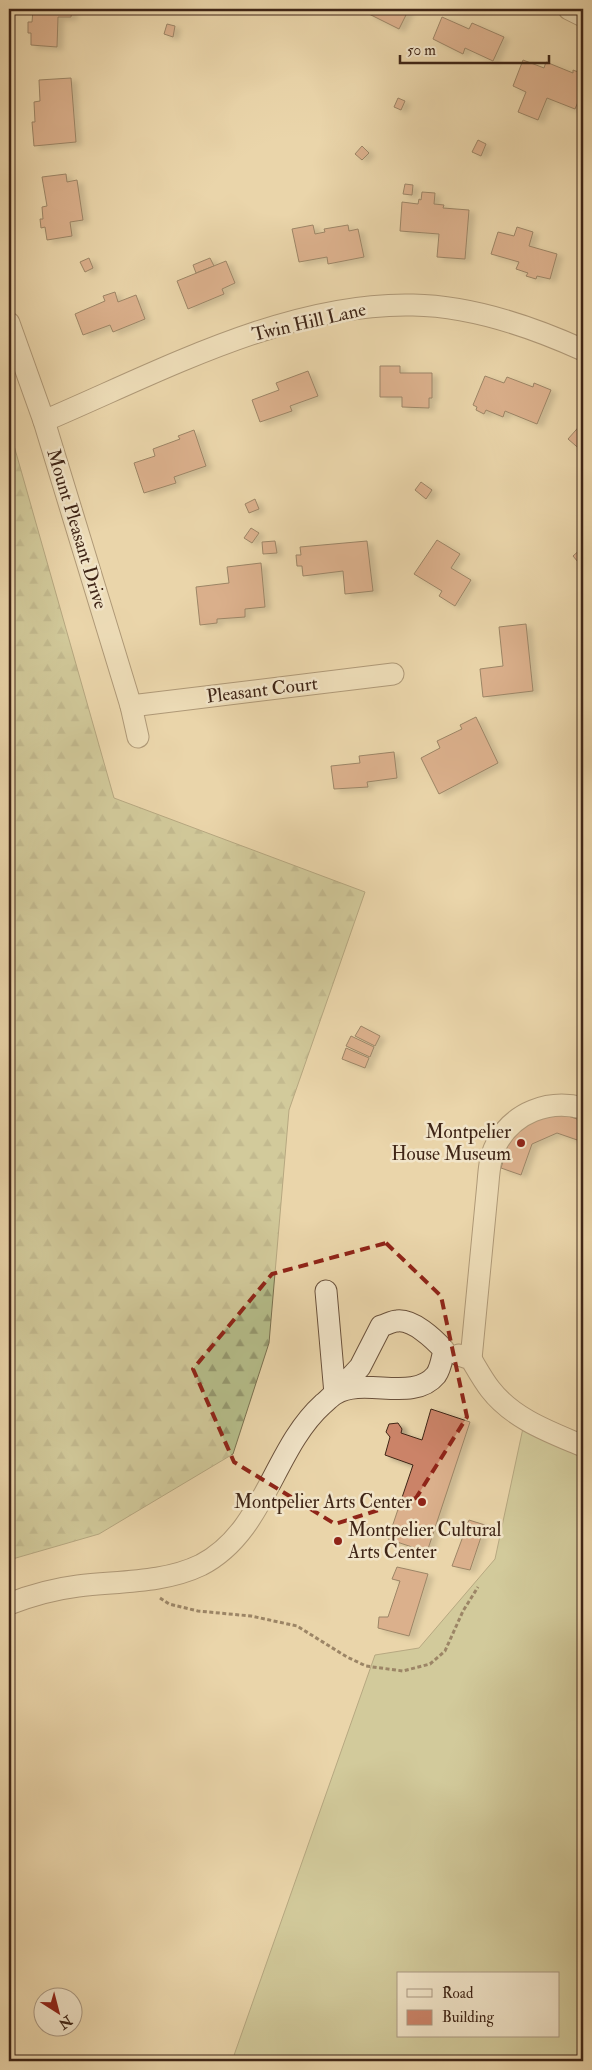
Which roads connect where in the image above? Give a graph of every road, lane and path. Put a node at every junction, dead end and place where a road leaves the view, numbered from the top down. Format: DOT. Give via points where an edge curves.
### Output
graph roads {
  1 [pos="569,9"];
  2 [pos="583,16"];
  3 [pos="9,323"];
  4 [pos="583,350"];
  5 [pos="44,422"];
  6 [pos="393,674"];
  7 [pos="131,706"];
  8 [pos="138,737"];
  9 [pos="583,1108"];
  10 [pos="326,1291"];
  11 [pos="444,1350"];
  12 [pos="472,1359"];
  13 [pos="335,1394"];
  14 [pos="583,1446"];
  15 [pos="132,1580"];
  16 [pos="478,1587"];
  17 [pos="9,1604"];
  1 -- 2 [label="street"];
  3 -- 5 [label="street, Mount Pleasant Drive"];
  4 -- 5 [label="street, Twin Hill Lane" via="520,324 486,315 448,308 383,305 275,327 209,350"];
  5 -- 7 [label="street, Mount Pleasant Drive"];
  6 -- 7 [label="street, Pleasant Court"];
  7 -- 8 [label="street, Mount Pleasant Drive"];
  9 -- 12 [label="street" via="559,1105 527,1113 510,1125 496,1146 488,1183"];
  10 -- 13 [label="street"];
  11 -- 12 [label="street"];
  11 -- 13 [label="street" via="436,1374 417,1387 361,1386"];
  11 -- 13 [label="street" via="415,1326 398,1320 382,1326 360,1367"];
  12 -- 14 [label="street" via="490,1389 517,1414 548,1432"];
  13 -- 15 [label="street" via="309,1416 250,1520 227,1546 204,1563 182,1573"];
  15 -- 16 [label="path" via="169,1604 297,1626 366,1666 403,1671 430,1664 445,1651"];
  15 -- 17 [label="street" via="51,1590"];
}
